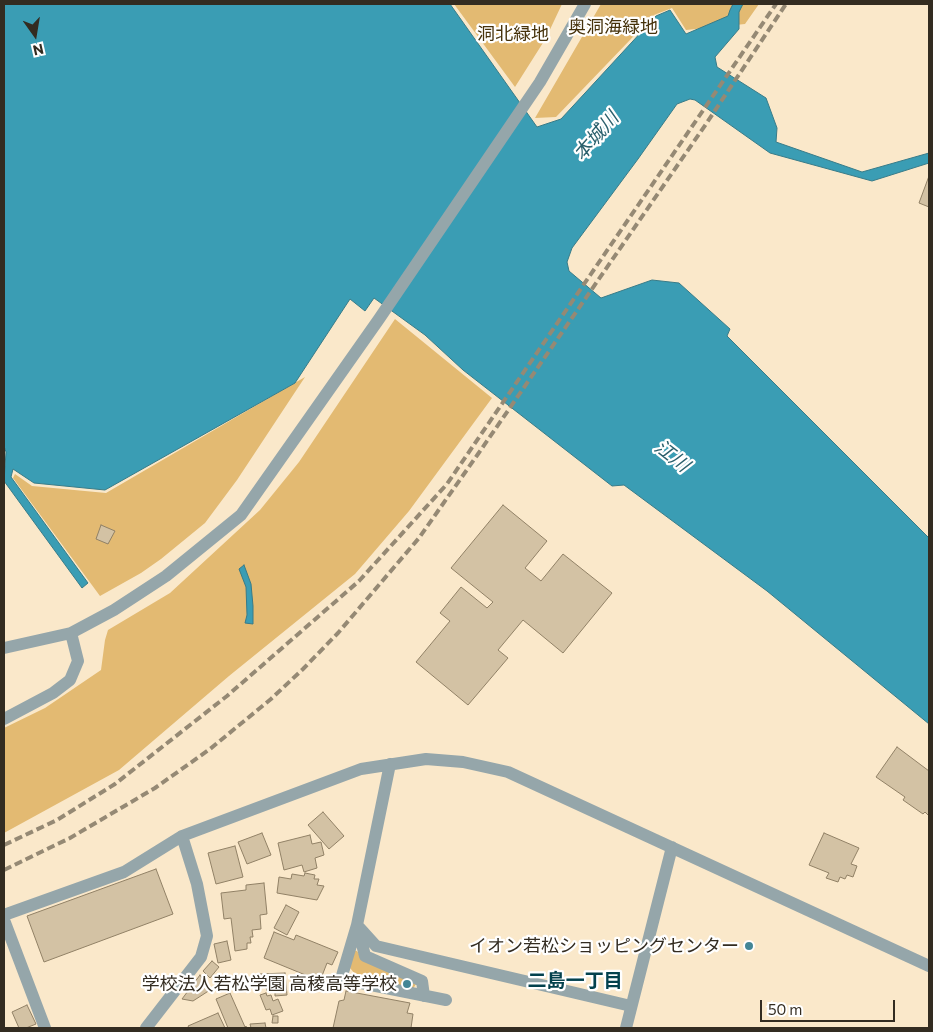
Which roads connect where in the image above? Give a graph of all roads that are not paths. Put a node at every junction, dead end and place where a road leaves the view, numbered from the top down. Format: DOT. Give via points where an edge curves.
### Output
graph roads {
  1 [pos="585,4"];
  2 [pos="71,633"];
  3 [pos="4,648"];
  4 [pos="4,719"];
  5 [pos="390,764"];
  6 [pos="182,836"];
  7 [pos="672,847"];
  8 [pos="4,915"];
  9 [pos="4,920"];
  10 [pos="358,925"];
  11 [pos="929,966"];
  12 [pos="424,996"];
  13 [pos="446,1000"];
  14 [pos="631,1006"];
  15 [pos="46,1028"];
  16 [pos="146,1028"];
  17 [pos="626,1028"];
  1 -- 2 [label="street" via="540,82 379,319 240,515 166,576"];
  2 -- 3 [label="street"];
  2 -- 4 [label="street" via="78,661 70,680 53,693"];
  5 -- 6 [label="street" via="361,769"];
  5 -- 7 [label="street" via="426,759 463,762 508,772"];
  5 -- 10 [label="street"];
  6 -- 8 [label="street" via="124,872"];
  6 -- 16 [label="street" via="197,884 207,936 201,957"];
  7 -- 11 [label="street"];
  7 -- 14 [label="street"];
  9 -- 15 [label="street"];
  10 -- 12 [label="street" via="365,956 422,982"];
  10 -- 12 [label="street" via="341,979"];
  10 -- 14 [label="street" via="376,946"];
  12 -- 13 [label="street"];
  14 -- 17 [label="street"];
}
